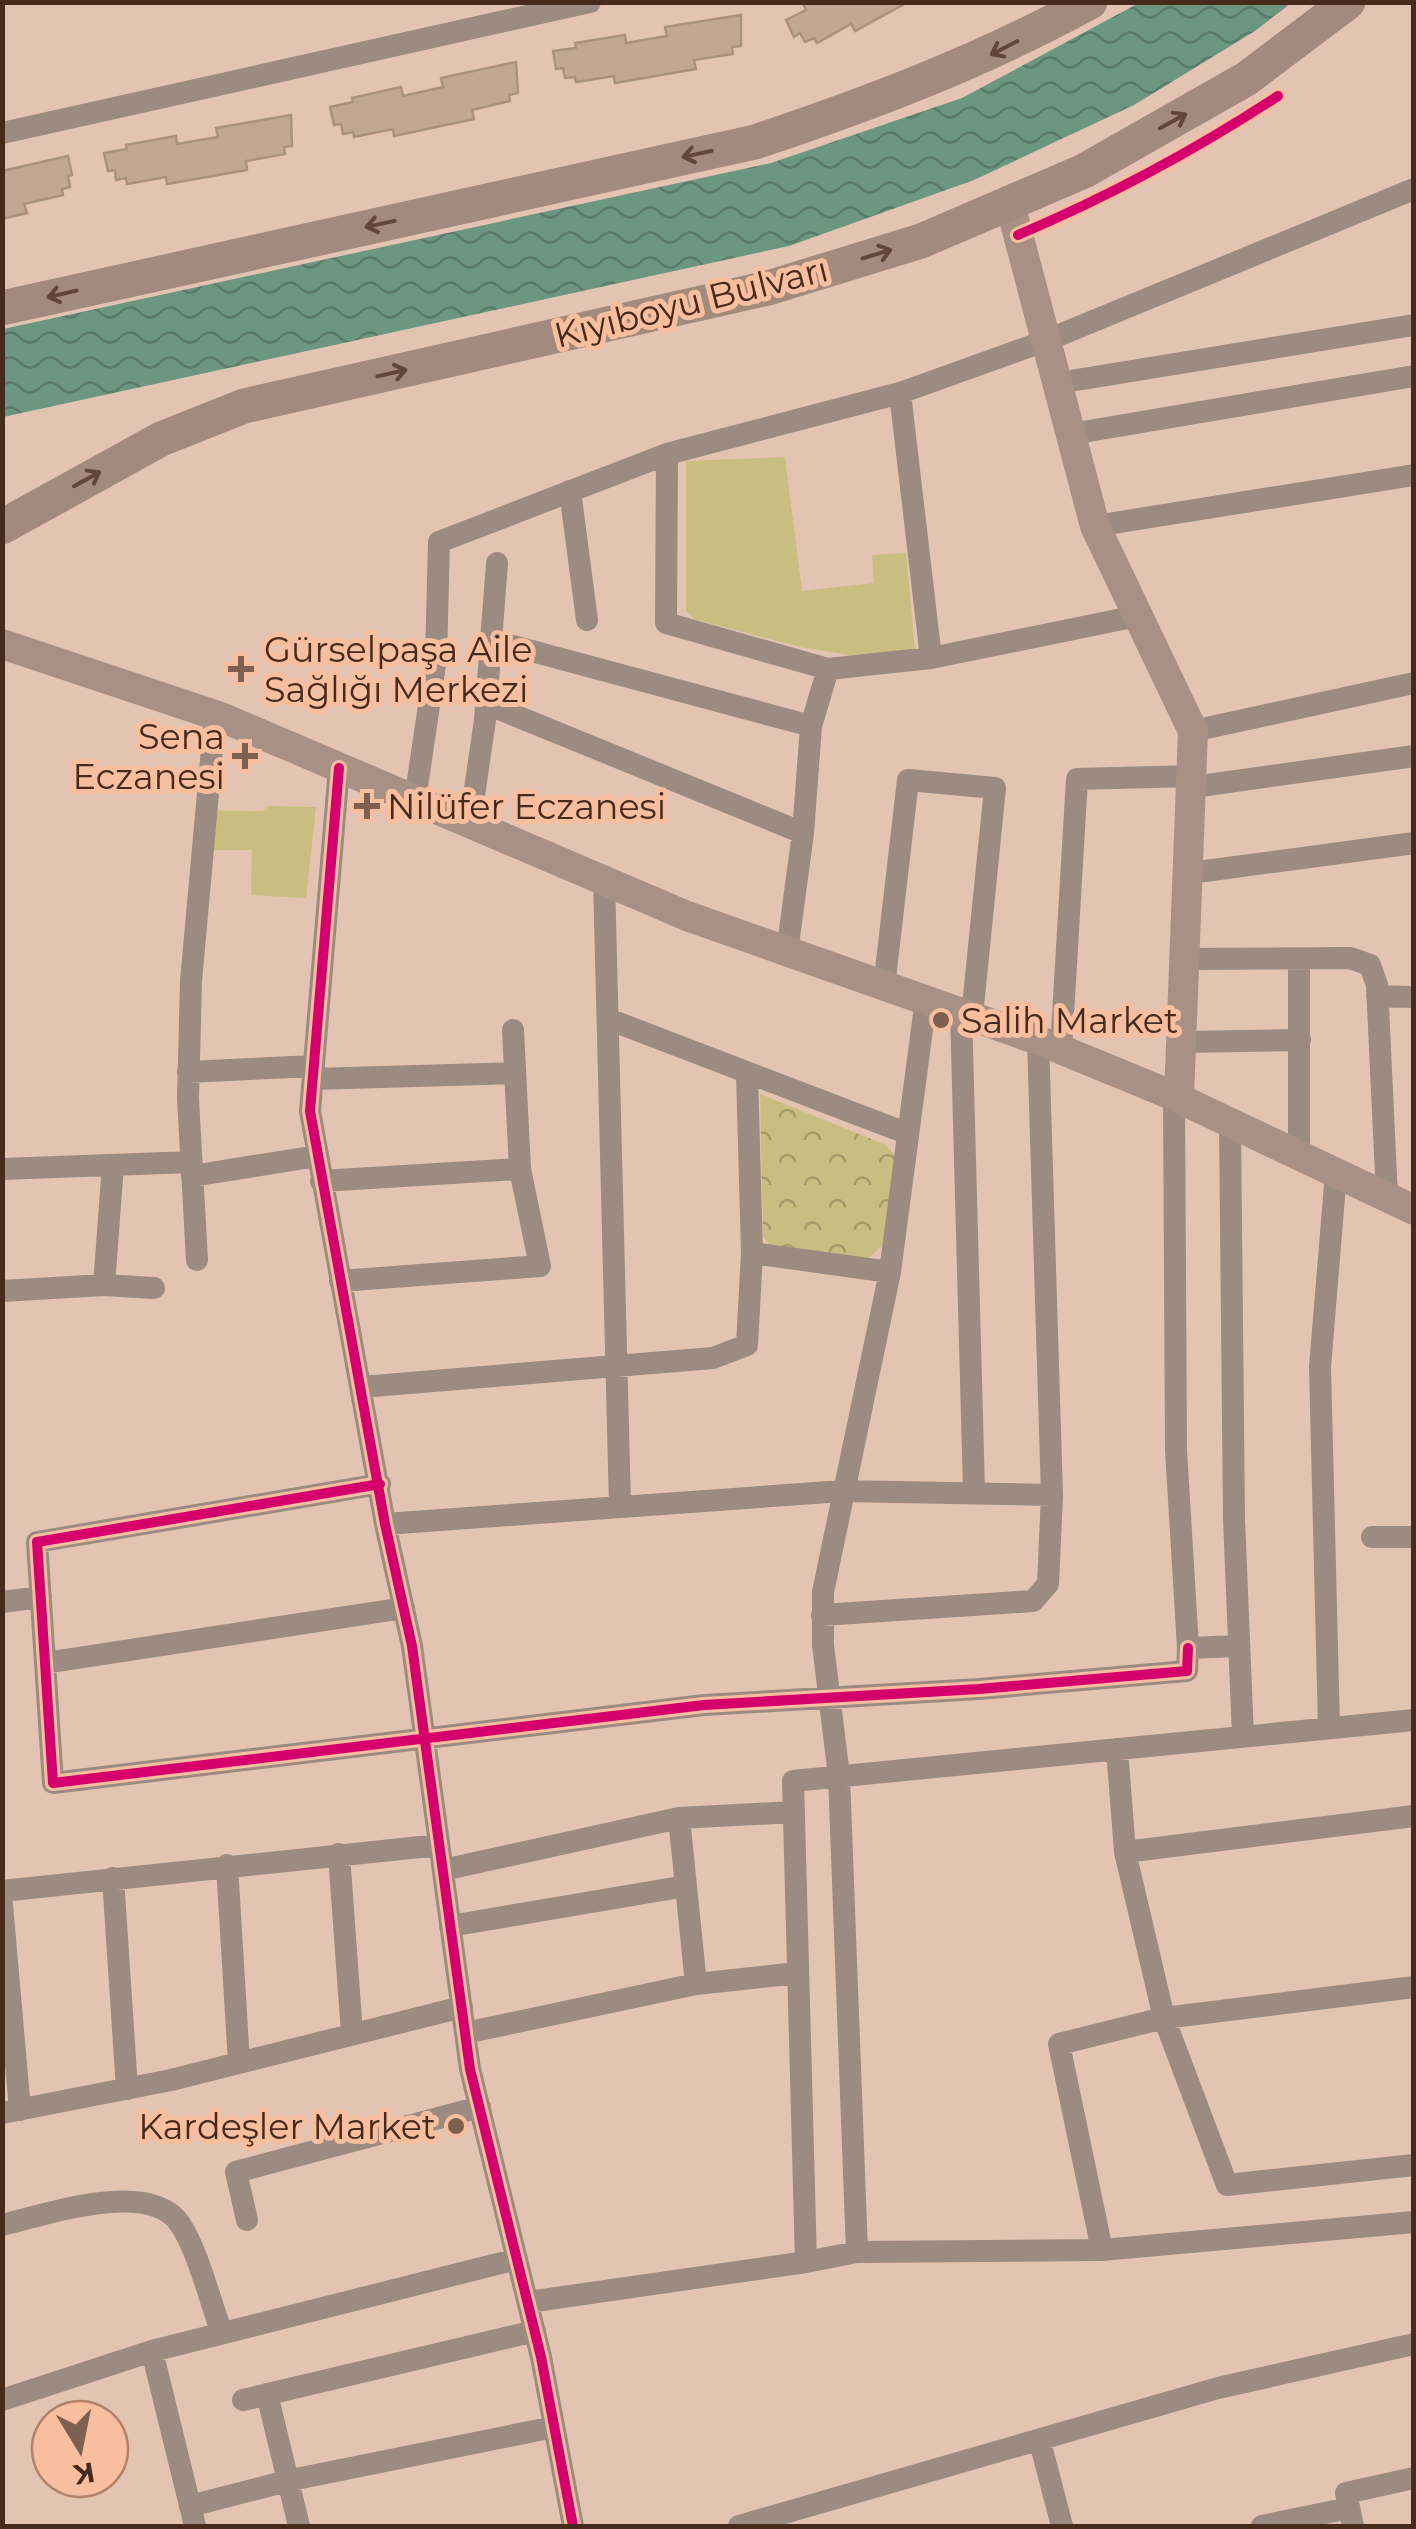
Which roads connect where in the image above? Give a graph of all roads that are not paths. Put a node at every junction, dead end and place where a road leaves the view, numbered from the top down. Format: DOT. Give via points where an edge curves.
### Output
graph roads {
  1 [pos="590,2"];
  2 [pos="1090,2"];
  3 [pos="1348,2"];
  4 [pos="2,133"];
  5 [pos="1414,189"];
  6 [pos="1010,204"];
  7 [pos="2,308"];
  8 [pos="1414,325"];
  9 [pos="1045,340"];
  10 [pos="1414,376"];
  11 [pos="1058,383"];
  12 [pos="900,392"];
  13 [pos="1072,434"];
  14 [pos="667,454"];
  15 [pos="1414,475"];
  16 [pos="570,492"];
  17 [pos="1096,526"];
  18 [pos="5,529"];
  19 [pos="497,564"];
  20 [pos="1137,616"];
  21 [pos="587,620"];
  22 [pos="492,640"];
  23 [pos="3,644"];
  24 [pos="930,658"];
  25 [pos="828,669"];
  26 [pos="1414,683"];
  27 [pos="487,704"];
  28 [pos="214,716"];
  29 [pos="811,726"];
  30 [pos="1193,732"];
  31 [pos="1414,756"];
  32 [pos="338,768"];
  33 [pos="1192,781"];
  34 [pos="415,800"];
  35 [pos="470,824"];
  36 [pos="803,832"];
  37 [pos="1414,843"];
  38 [pos="1190,873"];
  39 [pos="604,880"];
  40 [pos="787,952"];
  41 [pos="1186,959"];
  42 [pos="1299,959"];
  43 [pos="884,987"];
  44 [pos="1378,996"];
  45 [pos="1414,997"];
  46 [pos="926,999"];
  47 [pos="967,1014"];
  48 [pos="608,1020"];
  49 [pos="513,1030"];
  50 [pos="1300,1040"];
  51 [pos="1181,1042"];
  52 [pos="1050,1044"];
  53 [pos="188,1072"];
  54 [pos="747,1072"];
  55 [pos="314,1073"];
  56 [pos="515,1073"];
  57 [pos="1176,1097"];
  58 [pos="1230,1122"];
  59 [pos="906,1134"];
  60 [pos="317,1156"];
  61 [pos="1299,1156"];
  62 [pos="113,1165"];
  63 [pos="520,1168"];
  64 [pos="2,1169"];
  65 [pos="192,1169"];
  66 [pos="1336,1173"];
  67 [pos="321,1180"];
  68 [pos="1400,1203"];
  69 [pos="752,1252"];
  70 [pos="196,1260"];
  71 [pos="890,1272"];
  72 [pos="340,1281"];
  73 [pos="104,1285"];
  74 [pos="154,1288"];
  75 [pos="2,1291"];
  76 [pos="617,1367"];
  77 [pos="361,1387"];
  78 [pos="380,1484"];
  79 [pos="843,1491"];
  80 [pos="974,1491"];
  81 [pos="1052,1495"];
  82 [pos="620,1506"];
  83 [pos="384,1524"];
  84 [pos="1372,1537"];
  85 [pos="1414,1537"];
  86 [pos="41,1597"];
  87 [pos="2,1602"];
  88 [pos="404,1608"];
  89 [pos="822,1614"];
  90 [pos="1240,1646"];
  91 [pos="1188,1648"];
  92 [pos="45,1663"];
  93 [pos="828,1695"];
  94 [pos="1414,1720"];
  95 [pos="1328,1728"];
  96 [pos="1243,1736"];
  97 [pos="424,1738"];
  98 [pos="1118,1749"];
  99 [pos="839,1776"];
  100 [pos="794,1812"];
  101 [pos="1414,1816"];
  102 [pos="679,1818"];
  103 [pos="439,1845"];
  104 [pos="1125,1852"];
  105 [pos="340,1854"];
  106 [pos="227,1865"];
  107 [pos="442,1870"];
  108 [pos="113,1878"];
  109 [pos="686,1886"];
  110 [pos="2,1891"];
  111 [pos="2,1905"];
  112 [pos="450,1926"];
  113 [pos="797,1973"];
  114 [pos="696,1984"];
  115 [pos="1414,1986"];
  116 [pos="6,1994"];
  117 [pos="462,2007"];
  118 [pos="1164,2018"];
  119 [pos="465,2032"];
  120 [pos="352,2034"];
  121 [pos="239,2063"];
  122 [pos="127,2089"];
  123 [pos="480,2107"];
  124 [pos="11,2111"];
  125 [pos="1414,2165"];
  126 [pos="247,2220"];
  127 [pos="1414,2222"];
  128 [pos="2,2225"];
  129 [pos="1102,2250"];
  130 [pos="857,2252"];
  131 [pos="517,2259"];
  132 [pos="806,2262"];
  133 [pos="528,2302"];
  134 [pos="535,2331"];
  135 [pos="222,2333"];
  136 [pos="1414,2344"];
  137 [pos="152,2352"];
  138 [pos="267,2394"];
  139 [pos="2,2400"];
  140 [pos="243,2400"];
  141 [pos="554,2426"];
  142 [pos="1040,2442"];
  143 [pos="1414,2478"];
  144 [pos="291,2480"];
  145 [pos="830,2502"];
  146 [pos="193,2516"];
  147 [pos="1351,2517"];
  148 [pos="299,2526"];
  149 [pos="573,2526"];
  150 [pos="747,2526"];
  151 [pos="836,2526"];
  152 [pos="1062,2526"];
  153 [pos="1262,2526"];
  1 -- 4 [label="street"];
  2 -- 7 [label="main road, one-way" via="998,52 756,142"];
  6 -- 3 [label="main road, Kıyıboyu Bulvarı, one-way" via="1084,171 1246,79"];
  5 -- 9 [label="street"];
  6 -- 9 [label="main road"];
  18 -- 6 [label="main road, Kıyıboyu Bulvarı, one-way" via="162,439 244,406 768,288"];
  8 -- 11 [label="street"];
  9 -- 11 [label="main road"];
  9 -- 12 [label="street"];
  10 -- 13 [label="street"];
  11 -- 13 [label="main road"];
  12 -- 14 [label="street"];
  12 -- 24 [label="street"];
  13 -- 17 [label="main road"];
  14 -- 16 [label="street"];
  14 -- 25 [label="street" via="666,623"];
  15 -- 17 [label="street"];
  16 -- 21 [label="street"];
  16 -- 34 [label="street" via="439,542 436,658"];
  17 -- 20 [label="main road"];
  19 -- 22 [label="street"];
  20 -- 24 [label="street"];
  20 -- 30 [label="main road"];
  22 -- 27 [label="street"];
  22 -- 29 [label="street"];
  23 -- 28 [label="main road"];
  24 -- 25 [label="street"];
  25 -- 29 [label="street"];
  26 -- 30 [label="street"];
  27 -- 35 [label="street"];
  27 -- 36 [label="street"];
  28 -- 32 [label="main road"];
  28 -- 53 [label="street"];
  29 -- 36 [label="street"];
  30 -- 33 [label="main road"];
  31 -- 33 [label="street"];
  32 -- 34 [label="main road"];
  32 -- 55 [label="street"];
  33 -- 38 [label="main road"];
  33 -- 52 [label="street" via="1077,778"];
  34 -- 35 [label="main road"];
  35 -- 39 [label="main road"];
  36 -- 40 [label="street"];
  37 -- 38 [label="street"];
  38 -- 41 [label="main road"];
  39 -- 40 [label="main road"];
  39 -- 48 [label="street"];
  40 -- 43 [label="main road"];
  41 -- 42 [label="street"];
  41 -- 51 [label="main road"];
  42 -- 44 [label="street" via="1362,960 1376,974"];
  42 -- 50 [label="street"];
  43 -- 46 [label="main road"];
  43 -- 47 [label="street" via="908,780 995,788"];
  44 -- 45 [label="street"];
  44 -- 68 [label="street"];
  46 -- 47 [label="main road"];
  46 -- 59 [label="street"];
  47 -- 52 [label="main road"];
  47 -- 80 [label="street"];
  48 -- 54 [label="street"];
  48 -- 76 [label="street"];
  49 -- 56 [label="street"];
  50 -- 51 [label="street"];
  50 -- 61 [label="street"];
  51 -- 57 [label="main road"];
  52 -- 57 [label="main road"];
  52 -- 81 [label="street"];
  53 -- 55 [label="street"];
  53 -- 65 [label="street"];
  54 -- 59 [label="street"];
  54 -- 69 [label="street"];
  55 -- 56 [label="street"];
  55 -- 60 [label="street" via="310,1111"];
  56 -- 63 [label="street"];
  57 -- 58 [label="main road"];
  57 -- 91 [label="street" via="1176,1450"];
  58 -- 61 [label="main road"];
  58 -- 90 [label="street"];
  59 -- 71 [label="street"];
  60 -- 65 [label="street"];
  60 -- 67 [label="street"];
  61 -- 66 [label="main road"];
  62 -- 64 [label="street"];
  62 -- 65 [label="street"];
  62 -- 73 [label="street"];
  63 -- 67 [label="street"];
  63 -- 72 [label="street" via="540,1266"];
  65 -- 70 [label="street"];
  66 -- 68 [label="main road"];
  66 -- 95 [label="street" via="1320,1366"];
  67 -- 72 [label="street"];
  69 -- 71 [label="street"];
  69 -- 76 [label="street" via="747,1345 713,1358"];
  71 -- 79 [label="street"];
  72 -- 77 [label="street"];
  73 -- 74 [label="street"];
  73 -- 75 [label="street"];
  76 -- 77 [label="street"];
  76 -- 82 [label="street"];
  77 -- 78 [label="street"];
  78 -- 83 [label="street"];
  78 -- 86 [label="street" via="37,1542"];
  79 -- 80 [label="street"];
  79 -- 82 [label="street"];
  79 -- 89 [label="street"];
  80 -- 81 [label="street"];
  81 -- 89 [label="street" via="1048,1584 1033,1602"];
  82 -- 83 [label="street"];
  83 -- 88 [label="street"];
  84 -- 85 [label="street"];
  86 -- 87 [label="street"];
  86 -- 92 [label="street"];
  88 -- 92 [label="street"];
  88 -- 97 [label="street"];
  89 -- 93 [label="street"];
  90 -- 91 [label="street"];
  90 -- 96 [label="street"];
  91 -- 93 [label="street" via="1188,1670"];
  92 -- 97 [label="street" via="53,1783"];
  93 -- 97 [label="street"];
  93 -- 99 [label="street"];
  94 -- 95 [label="street"];
  95 -- 96 [label="street"];
  96 -- 98 [label="street"];
  97 -- 103 [label="street"];
  98 -- 99 [label="street"];
  98 -- 104 [label="street"];
  99 -- 100 [label="street" via="793,1780"];
  99 -- 130 [label="street"];
  100 -- 102 [label="street"];
  100 -- 113 [label="street"];
  101 -- 104 [label="street"];
  102 -- 107 [label="street"];
  102 -- 109 [label="street"];
  103 -- 105 [label="street"];
  103 -- 107 [label="street"];
  104 -- 118 [label="street"];
  105 -- 106 [label="street"];
  105 -- 120 [label="street"];
  106 -- 108 [label="street"];
  106 -- 121 [label="street"];
  107 -- 112 [label="street"];
  108 -- 110 [label="street"];
  108 -- 122 [label="street"];
  109 -- 112 [label="street"];
  109 -- 114 [label="street"];
  111 -- 116 [label="street"];
  112 -- 117 [label="street"];
  113 -- 114 [label="street"];
  113 -- 132 [label="street"];
  114 -- 119 [label="street"];
  115 -- 118 [label="street"];
  116 -- 124 [label="street"];
  117 -- 119 [label="street"];
  117 -- 120 [label="street"];
  118 -- 125 [label="street" via="1227,2185"];
  118 -- 129 [label="street" via="1058,2044"];
  119 -- 123 [label="street"];
  120 -- 121 [label="street"];
  121 -- 122 [label="street"];
  122 -- 124 [label="street"];
  123 -- 126 [label="street" via="236,2172"];
  123 -- 131 [label="street"];
  127 -- 129 [label="street"];
  128 -- 135 [label="street" via="97,2202 153,2203 179,2222"];
  129 -- 130 [label="street"];
  130 -- 132 [label="street"];
  131 -- 133 [label="street"];
  131 -- 135 [label="street"];
  132 -- 133 [label="street"];
  133 -- 134 [label="street"];
  134 -- 138 [label="street"];
  134 -- 141 [label="street"];
  135 -- 137 [label="street"];
  136 -- 142 [label="street" via="1218,2388"];
  137 -- 139 [label="street"];
  137 -- 146 [label="street"];
  138 -- 140 [label="street"];
  138 -- 144 [label="street"];
  141 -- 144 [label="street"];
  141 -- 149 [label="street"];
  142 -- 145 [label="street"];
  142 -- 152 [label="street"];
  143 -- 147 [label="street" via="1346,2493"];
  144 -- 146 [label="street"];
  144 -- 148 [label="street"];
  145 -- 150 [label="street"];
  145 -- 151 [label="street"];
  147 -- 153 [label="street"];
}
